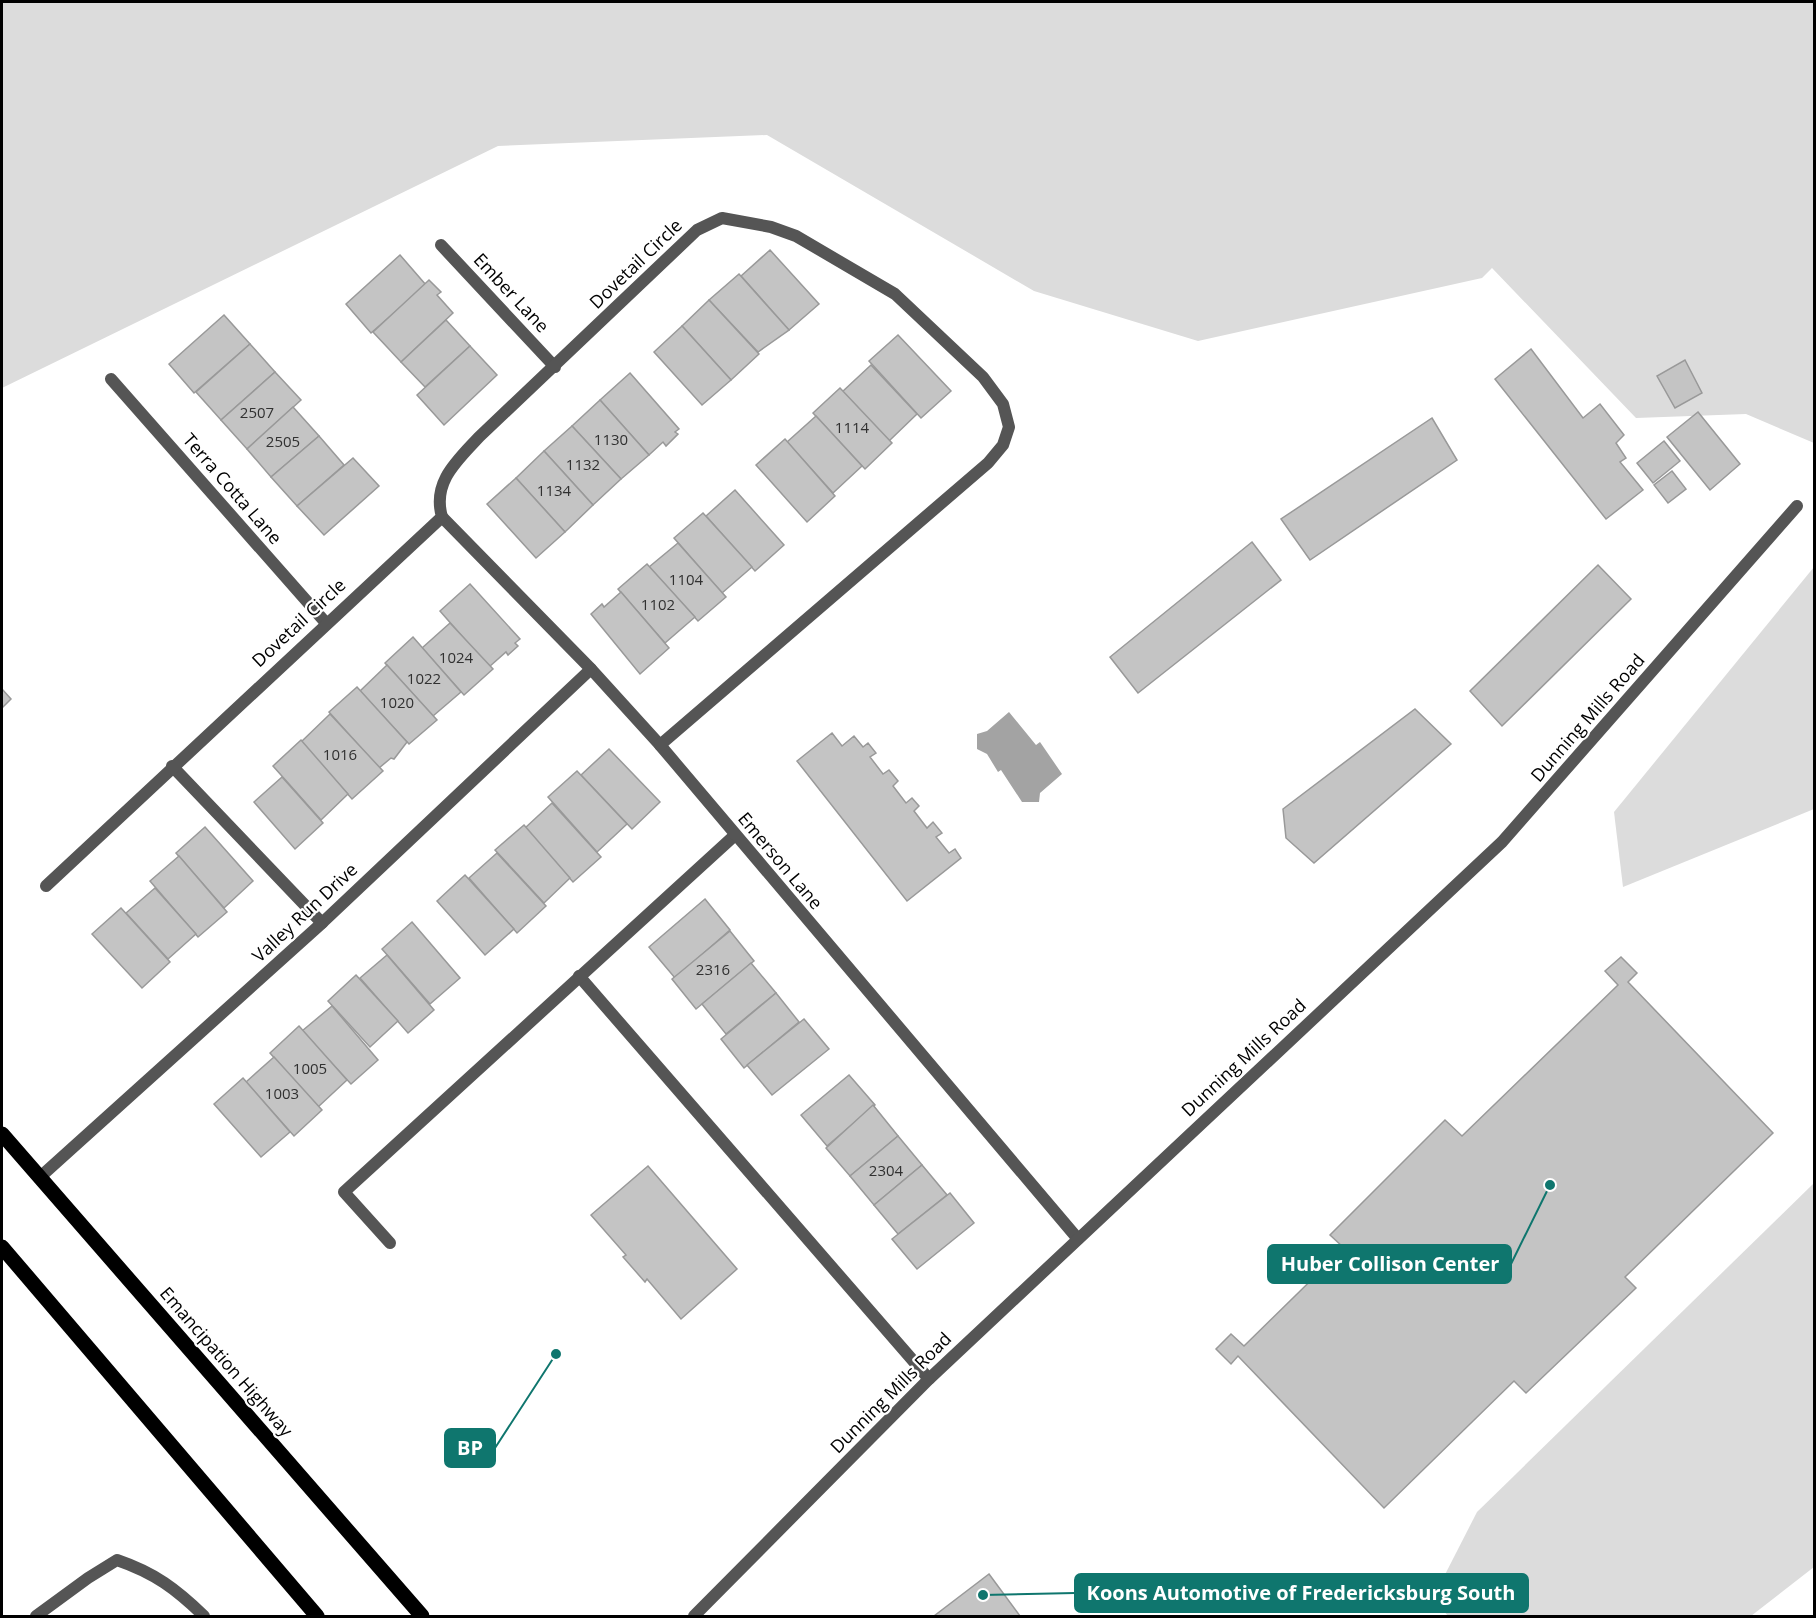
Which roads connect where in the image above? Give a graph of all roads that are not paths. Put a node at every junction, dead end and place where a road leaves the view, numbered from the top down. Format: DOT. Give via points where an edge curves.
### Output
graph roads {
  1 [pos="441,245"];
  2 [pos="555,367"];
  3 [pos="111,379"];
  4 [pos="1797,506"];
  5 [pos="442,517"];
  6 [pos="326,623"];
  7 [pos="591,669"];
  8 [pos="660,745"];
  9 [pos="172,766"];
  10 [pos="734,836"];
  11 [pos="46,886"];
  12 [pos="322,923"];
  13 [pos="579,976"];
  14 [pos="2,1134"];
  15 [pos="39,1178"];
  16 [pos="1078,1239"];
  17 [pos="390,1243"];
  18 [pos="2,1246"];
  19 [pos="929,1379"];
  20 [pos="36,1617"];
  21 [pos="204,1617"];
  22 [pos="317,1617"];
  23 [pos="422,1617"];
  24 [pos="694,1617"];
  1 -- 2 [label="street, Ember Lane"];
  2 -- 5 [label="street, Dovetail Circle" via="447,472 438,504"];
  2 -- 8 [label="street, Dovetail Circle" via="697,230 722,218 746,220 796,236 895,294 983,377 1003,404 1009,427 1003,445 988,462"];
  3 -- 6 [label="street, Terra Cotta Lane"];
  4 -- 16 [label="street, Dunning Mills Road" via="1503,842"];
  5 -- 6 [label="street, Dovetail Circle"];
  5 -- 7 [label="street, Emerson Lane"];
  6 -- 9 [label="street, Dovetail Circle"];
  7 -- 8 [label="street, Emerson Lane"];
  7 -- 12 [label="street, Valley Run Drive"];
  8 -- 10 [label="street, Emerson Lane"];
  9 -- 11 [label="street, Dovetail Circle"];
  9 -- 12 [label="street"];
  10 -- 13 [label="street"];
  10 -- 16 [label="street, Emerson Lane"];
  12 -- 15 [label="street, Valley Run Drive"];
  13 -- 17 [label="street" via="344,1192"];
  13 -- 19 [label="street"];
  14 -- 15 [label="main road, Emancipation Highway"];
  15 -- 23 [label="main road, Emancipation Highway"];
  16 -- 19 [label="street, Dunning Mills Road"];
  18 -- 22 [label="main road"];
  19 -- 24 [label="street, Dunning Mills Road"];
  20 -- 21 [label="street" via="117,1560 146,1570 180,1592"];
}
